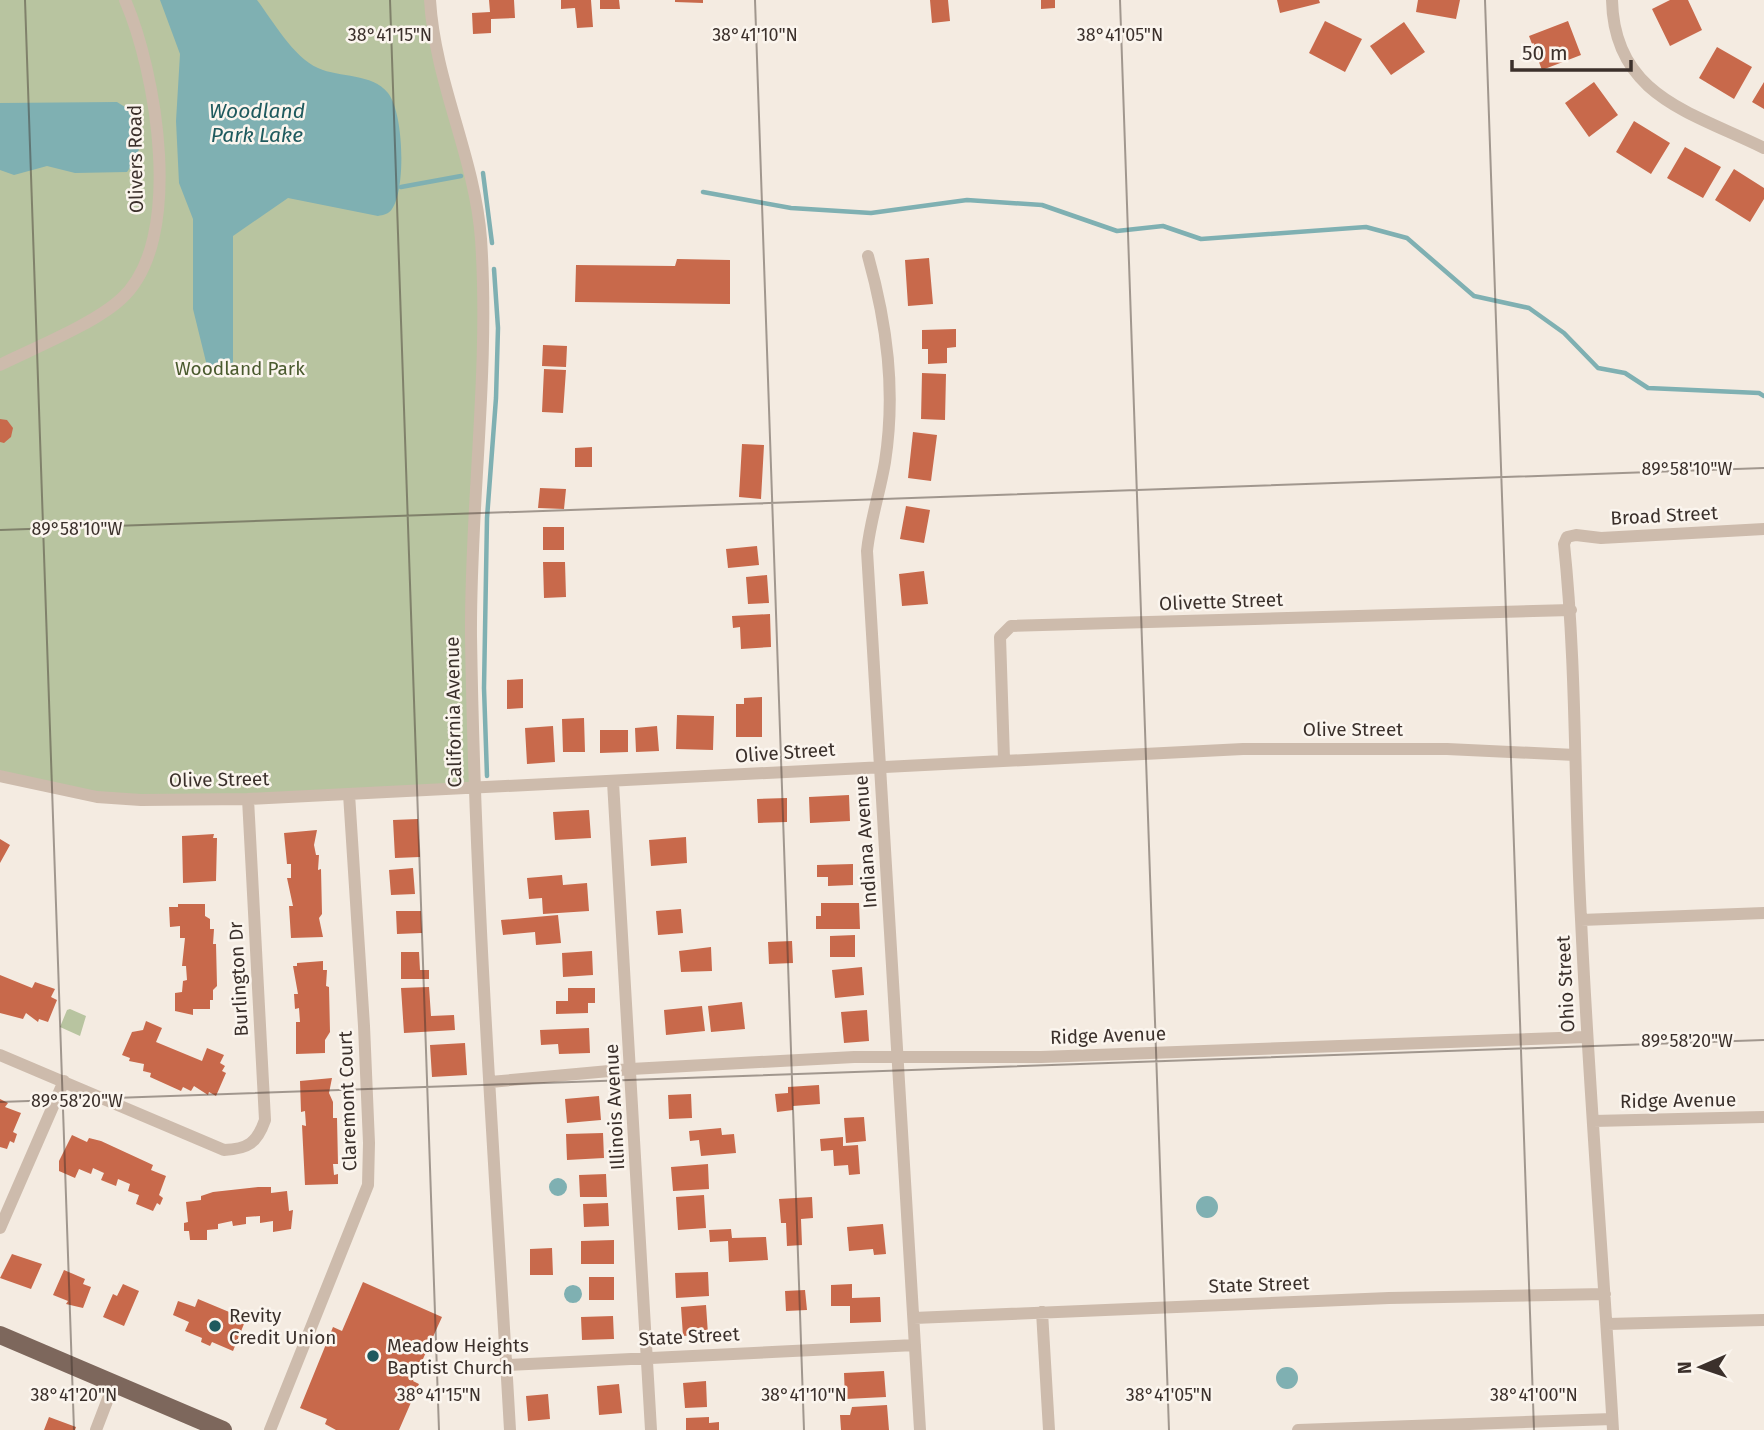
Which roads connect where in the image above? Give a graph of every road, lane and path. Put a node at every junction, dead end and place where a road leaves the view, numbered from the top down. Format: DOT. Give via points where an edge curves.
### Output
graph roads {
  1 [pos="125,0"];
  2 [pos="430,0"];
  3 [pos="1612,0"];
  4 [pos="1764,148"];
  5 [pos="867,256"];
  6 [pos="0,365"];
  7 [pos="1764,529"];
  8 [pos="1567,537"];
  9 [pos="1571,610"];
  10 [pos="1575,755"];
  11 [pos="1004,759"];
  12 [pos="879,766"];
  13 [pos="0,776"];
  14 [pos="613,782"];
  15 [pos="473,790"];
  16 [pos="349,794"];
  17 [pos="248,799"];
  18 [pos="1764,914"];
  19 [pos="1581,920"];
  20 [pos="1587,1037"];
  21 [pos="0,1055"];
  22 [pos="898,1057"];
  23 [pos="631,1069"];
  24 [pos="64,1082"];
  25 [pos="490,1082"];
  26 [pos="1764,1117"];
  27 [pos="1593,1121"];
  28 [pos="0,1228"];
  29 [pos="1605,1294"];
  30 [pos="1042,1312"];
  31 [pos="914,1318"];
  32 [pos="1764,1320"];
  33 [pos="1607,1324"];
  34 [pos="0,1335"];
  35 [pos="915,1345"];
  36 [pos="647,1358"];
  37 [pos="507,1365"];
  38 [pos="114,1383"];
  39 [pos="1613,1424"];
  40 [pos="96,1430"];
  41 [pos="223,1430"];
  42 [pos="270,1430"];
  43 [pos="510,1430"];
  44 [pos="651,1430"];
  45 [pos="920,1430"];
  46 [pos="1049,1430"];
  47 [pos="1298,1430"];
  1 -- 6 [label="street, Olivers Road" via="156,113 158,211 146,264 138,281 102,314"];
  2 -- 15 [label="street, California Avenue" via="438,66 469,165 481,242 482,375 471,584"];
  3 -- 4 [label="street" via="1616,38 1626,62 1645,85 1662,98"];
  5 -- 12 [label="street, Indiana Avenue" via="880,302 890,374 885,463 867,551"];
  7 -- 8 [label="street, Broad Street"];
  8 -- 9 [label="street, Ohio Street"];
  9 -- 10 [label="street, Ohio Street"];
  9 -- 11 [label="street, Olivette Street" via="1011,626 1000,637"];
  10 -- 11 [label="street, Olive Street" via="1348,748"];
  10 -- 19 [label="street, Ohio Street"];
  11 -- 12 [label="street, Olive Street"];
  12 -- 14 [label="street, Olive Street"];
  12 -- 22 [label="street, Indiana Avenue"];
  13 -- 17 [label="street, Olive Street" via="97,797"];
  14 -- 15 [label="street, Olive Street"];
  14 -- 23 [label="street, Illinois Avenue"];
  15 -- 16 [label="street, Olive Street"];
  15 -- 25 [label="street, California Avenue"];
  16 -- 17 [label="street, Olive Street"];
  16 -- 42 [label="street, Claremont Court" via="368,1185"];
  17 -- 24 [label="street, Burlington Dr" via="265,1120 259,1138 243,1149 224,1150"];
  18 -- 19 [label="street"];
  19 -- 20 [label="street, Ohio Street"];
  20 -- 22 [label="street, Ridge Avenue" via="1054,1057"];
  20 -- 27 [label="street, Ohio Street"];
  21 -- 24 [label="street"];
  22 -- 23 [label="street, Ridge Avenue"];
  22 -- 31 [label="street, Indiana Avenue"];
  23 -- 25 [label="street, Ridge Avenue"];
  23 -- 36 [label="street, Illinois Avenue"];
  24 -- 28 [label="street"];
  25 -- 37 [label="street, California Avenue"];
  26 -- 27 [label="street, Ridge Avenue"];
  27 -- 29 [label="street, Ohio Street"];
  29 -- 30 [label="street, State Street"];
  29 -- 33 [label="street, Ohio Street"];
  30 -- 31 [label="street, State Street"];
  30 -- 46 [label="street"];
  31 -- 35 [label="street, Indiana Avenue"];
  32 -- 33 [label="street"];
  33 -- 39 [label="street, Ohio Street"];
  34 -- 38 [label="main road"];
  35 -- 36 [label="street, State Street"];
  35 -- 45 [label="street, Indiana Avenue"];
  36 -- 37 [label="street, State Street"];
  36 -- 44 [label="street, Illinois Avenue"];
  37 -- 43 [label="street, California Avenue"];
  38 -- 40 [label="street"];
  38 -- 41 [label="main road"];
  39 -- 47 [label="street"];
}
